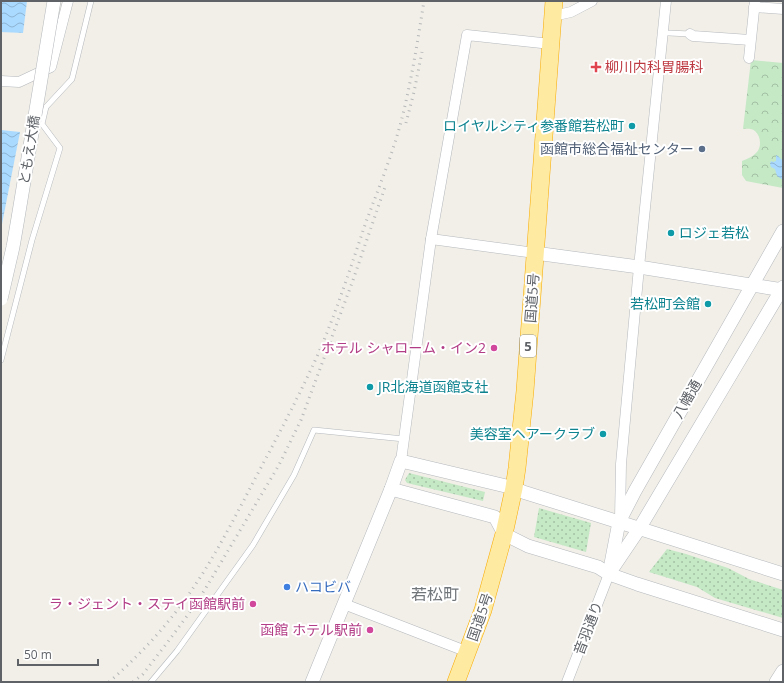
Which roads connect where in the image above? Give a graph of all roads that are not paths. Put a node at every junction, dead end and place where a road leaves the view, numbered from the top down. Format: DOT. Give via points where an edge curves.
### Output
graph roads {
  1 [pos="54,1"];
  2 [pos="68,1"];
  3 [pos="91,1"];
  4 [pos="592,1"];
  5 [pos="666,1"];
  6 [pos="754,4"];
  7 [pos="554,9"];
  8 [pos="783,10"];
  9 [pos="670,33"];
  10 [pos="690,34"];
  11 [pos="750,40"];
  12 [pos="551,44"];
  13 [pos="749,58"];
  14 [pos="1,81"];
  15 [pos="783,231"];
  16 [pos="431,239"];
  17 [pos="535,253"];
  18 [pos="639,267"];
  19 [pos="752,285"];
  20 [pos="783,289"];
  21 [pos="1,299"];
  22 [pos="1,360"];
  23 [pos="404,440"];
  24 [pos="401,461"];
  25 [pos="514,488"];
  26 [pos="391,489"];
  27 [pos="620,522"];
  28 [pos="639,529"];
  29 [pos="504,534"];
  30 [pos="609,574"];
  31 [pos="783,574"];
  32 [pos="344,604"];
  33 [pos="783,630"];
  34 [pos="468,652"];
  35 [pos="783,671"];
  36 [pos="151,682"];
  37 [pos="312,682"];
  38 [pos="456,682"];
  39 [pos="567,682"];
  40 [pos="776,682"];
  1 -- 21 [label="street, ともえ大橋, bridge" via="13,247"];
  2 -- 14 [label="street" via="51,67 19,82"];
  3 -- 22 [label="lane" via="72,79 46,107 42,124 60,148 32,240"];
  4 -- 7 [label="street" via="571,12"];
  5 -- 18 [label="street"];
  6 -- 8 [label="street"];
  6 -- 11 [label="street"];
  7 -- 12 [label="highway, 国道5号 / 5"];
  9 -- 10 [label="lane"];
  10 -- 11 [label="street"];
  11 -- 13 [label="street"];
  12 -- 16 [label="street" via="467,35"];
  12 -- 17 [label="highway, 国道5号 / 5"];
  15 -- 19 [label="street, 八幡通"];
  16 -- 17 [label="street"];
  16 -- 23 [label="street"];
  17 -- 18 [label="street"];
  17 -- 25 [label="highway, 国道5号 / 5" via="525,391"];
  18 -- 19 [label="street"];
  18 -- 27 [label="street" via="621,464"];
  19 -- 20 [label="street"];
  19 -- 27 [label="street, 八幡通"];
  20 -- 28 [label="street"];
  23 -- 24 [label="street"];
  23 -- 36 [label="lane" via="314,430 294,475 253,545 177,651"];
  24 -- 25 [label="street"];
  24 -- 26 [label="street"];
  25 -- 27 [label="street"];
  25 -- 29 [label="highway, 国道5号 / 5"];
  26 -- 29 [label="street" via="494,517"];
  26 -- 32 [label="street"];
  27 -- 28 [label="street"];
  27 -- 30 [label="street, 八幡通"];
  28 -- 30 [label="street"];
  28 -- 31 [label="street"];
  29 -- 30 [label="street" via="528,546 598,567"];
  29 -- 34 [label="highway, 国道5号 / 5" via="483,610"];
  30 -- 33 [label="street"];
  30 -- 39 [label="street, 音羽通り"];
  32 -- 34 [label="street"];
  32 -- 37 [label="street"];
  34 -- 38 [label="highway, 国道5号 / 5"];
  35 -- 40 [label="street"];
}
